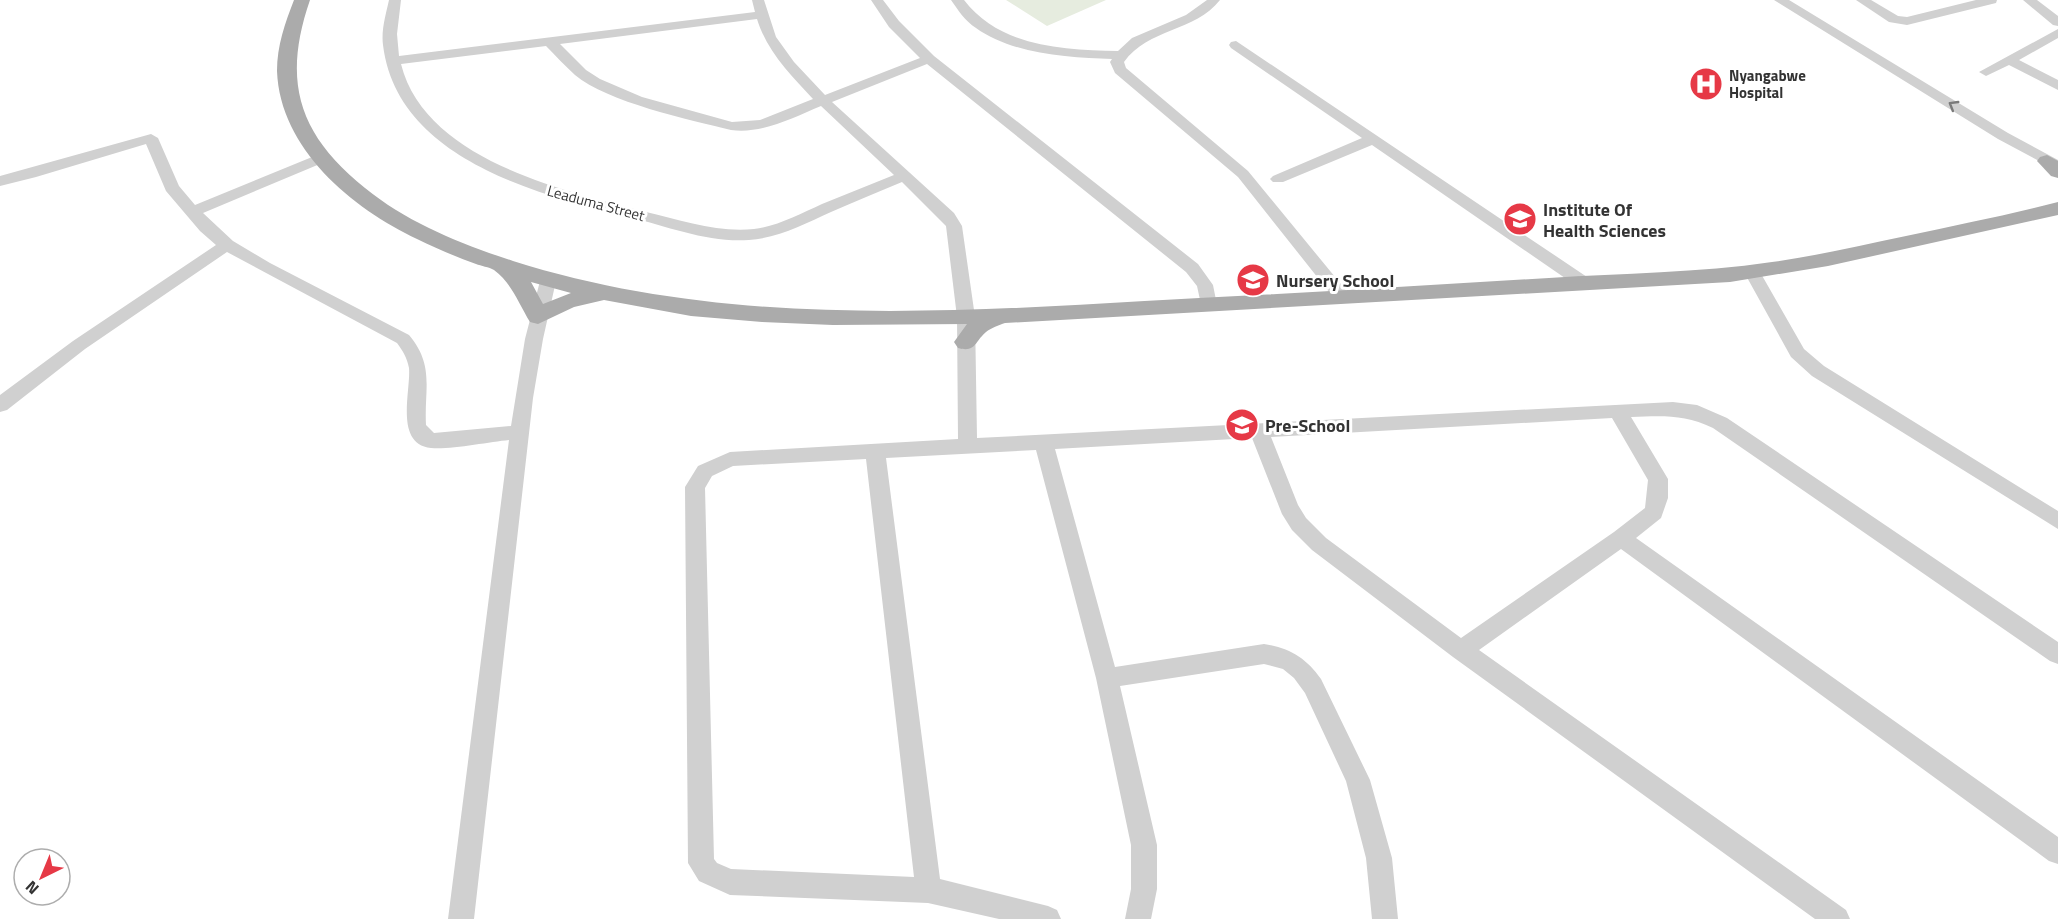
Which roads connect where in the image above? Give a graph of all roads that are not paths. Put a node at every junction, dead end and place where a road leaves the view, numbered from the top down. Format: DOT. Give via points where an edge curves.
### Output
graph roads {
  1 [pos="305,0"];
  2 [pos="395,0"];
  3 [pos="878,0"];
  4 [pos="957,0"];
  5 [pos="1214,0"];
  6 [pos="1780,0"];
  7 [pos="1802,0"];
  8 [pos="1862,0"];
  9 [pos="1991,0"];
  10 [pos="2029,0"];
  11 [pos="759,7"];
  12 [pos="2058,22"];
  13 [pos="2058,33"];
  14 [pos="549,41"];
  15 [pos="1236,45"];
  16 [pos="1120,55"];
  17 [pos="929,59"];
  18 [pos="2009,60"];
  19 [pos="392,61"];
  20 [pos="1986,72"];
  21 [pos="2058,86"];
  22 [pos="822,100"];
  23 [pos="1373,139"];
  24 [pos="322,158"];
  25 [pos="2055,163"];
  26 [pos="904,176"];
  27 [pos="1278,179"];
  28 [pos="0,181"];
  29 [pos="2058,208"];
  30 [pos="192,212"];
  31 [pos="227,245"];
  32 [pos="501,265"];
  33 [pos="1752,272"];
  34 [pos="549,281"];
  35 [pos="1584,283"];
  36 [pos="603,294"];
  37 [pos="1343,298"];
  38 [pos="1208,305"];
  39 [pos="1002,315"];
  40 [pos="538,316"];
  41 [pos="966,317"];
  42 [pos="966,342"];
  43 [pos="0,405"];
  44 [pos="1617,411"];
  45 [pos="1259,430"];
  46 [pos="520,432"];
  47 [pos="1044,443"];
  48 [pos="968,447"];
  49 [pos="875,450"];
  50 [pos="2058,521"];
  51 [pos="1621,538"];
  52 [pos="1461,650"];
  53 [pos="2058,654"];
  54 [pos="1107,678"];
  55 [pos="2058,852"];
  56 [pos="928,890"];
  57 [pos="1034,917"];
  58 [pos="1389,918"];
  59 [pos="460,919"];
  60 [pos="1138,919"];
  61 [pos="1836,919"];
  1 -- 24 [label="main road" via="292,26 285,73 294,110"];
  2 -- 19 [label="street, Leaduma Street" via="390,34"];
  3 -- 17 [label="street"];
  4 -- 16 [label="street" via="979,25 1004,39 1089,54"];
  5 -- 16 [label="street" via="1192,16 1135,41"];
  25 -- 6 [label="street, one-way"];
  7 -- 25 [label="street"];
  8 -- 9 [label="street" via="1894,19 1907,21"];
  10 -- 12 [label="street"];
  11 -- 14 [label="street"];
  11 -- 22 [label="street" via="777,51"];
  13 -- 18 [label="street"];
  14 -- 19 [label="street"];
  14 -- 22 [label="street" via="581,73 611,90 731,126 763,123"];
  15 -- 23 [label="street"];
  16 -- 37 [label="street" via="1120,70 1243,174"];
  17 -- 22 [label="street"];
  17 -- 38 [label="street" via="1192,268 1205,285"];
  18 -- 20 [label="street"];
  18 -- 21 [label="street"];
  19 -- 26 [label="street, Leaduma Street" via="410,101 452,143 527,183 569,198 655,218 728,234 760,234"];
  22 -- 26 [label="street"];
  23 -- 27 [label="street"];
  23 -- 35 [label="street"];
  24 -- 30 [label="street"];
  24 -- 32 [label="main road" via="345,183 390,216 427,236"];
  26 -- 41 [label="street" via="954,226"];
  28 -- 30 [label="street" via="151,138 172,188"];
  29 -- 33 [label="main road" via="1827,260"];
  30 -- 31 [label="street"];
  31 -- 43 [label="street" via="79,345"];
  31 -- 46 [label="street" via="412,346 419,364 417,434 424,439"];
  32 -- 34 [label="main road"];
  32 -- 40 [label="main road" via="524,288"];
  33 -- 35 [label="main road"];
  33 -- 50 [label="street" via="1797,352 1818,371"];
  34 -- 36 [label="main road"];
  34 -- 40 [label="street"];
  35 -- 37 [label="main road"];
  36 -- 40 [label="main road" via="568,301"];
  36 -- 41 [label="main road" via="772,316"];
  37 -- 38 [label="main road"];
  38 -- 39 [label="main road"];
  39 -- 41 [label="main road"];
  39 -- 42 [label="main road" via="978,326"];
  40 -- 46 [label="street"];
  41 -- 42 [label="street"];
  42 -- 48 [label="street"];
  44 -- 45 [label="street"];
  44 -- 51 [label="street" via="1658,480 1654,512"];
  44 -- 53 [label="street" via="1673,409 1697,412 1720,423"];
  45 -- 47 [label="street"];
  45 -- 52 [label="street" via="1288,508 1299,524 1319,544"];
  46 -- 59 [label="street"];
  47 -- 48 [label="street"];
  47 -- 54 [label="street"];
  48 -- 49 [label="street"];
  49 -- 56 [label="street"];
  49 -- 56 [label="street" via="730,459 705,471 698,480 695,487 699,851 708,872 730,882"];
  51 -- 52 [label="street"];
  51 -- 55 [label="street"];
  52 -- 61 [label="street"];
  54 -- 58 [label="street" via="1264,654 1278,656 1302,671 1358,780 1379,858"];
  54 -- 60 [label="street" via="1144,845 1144,890"];
  56 -- 57 [label="street"];
}
